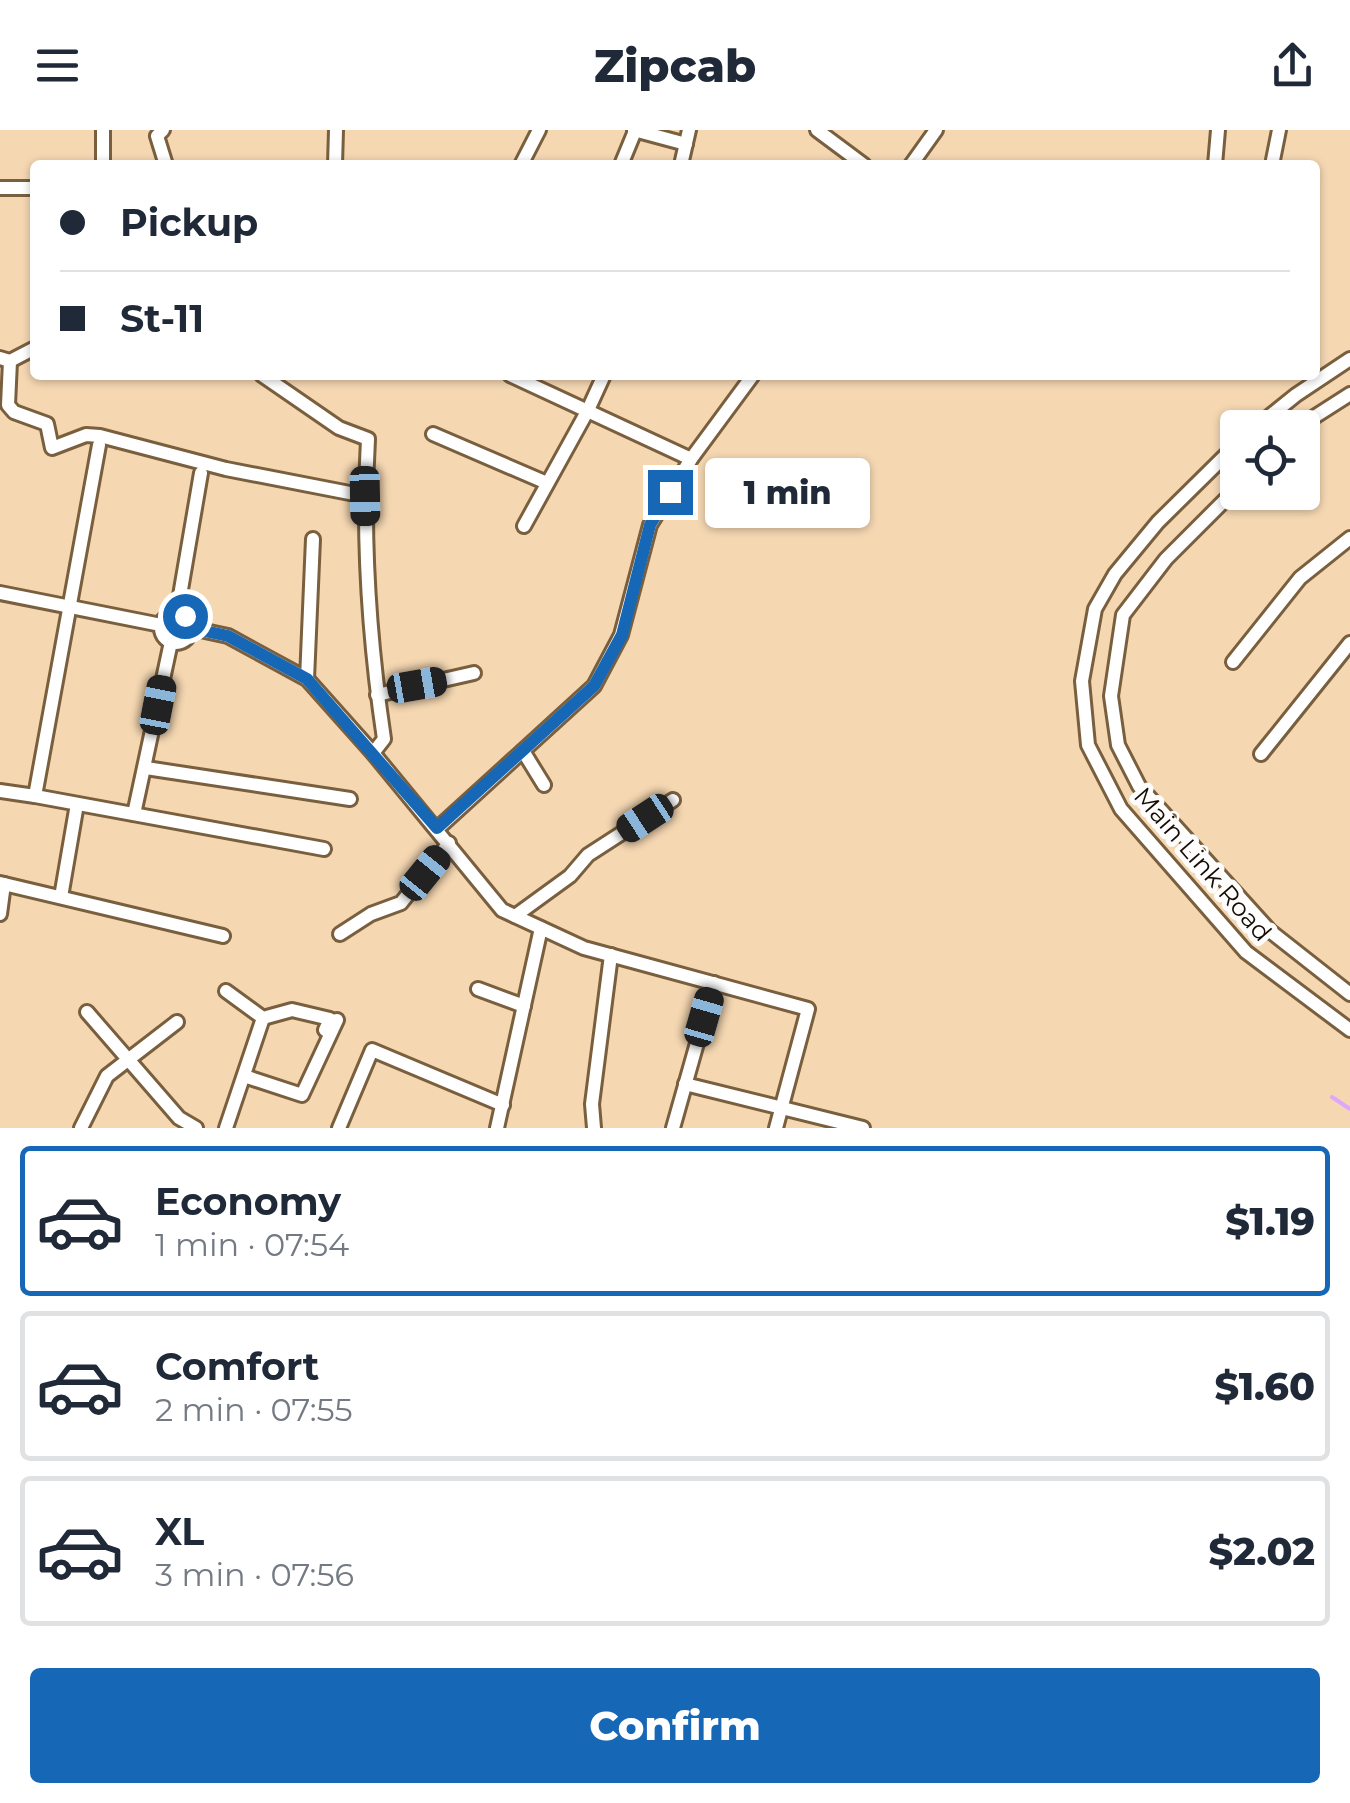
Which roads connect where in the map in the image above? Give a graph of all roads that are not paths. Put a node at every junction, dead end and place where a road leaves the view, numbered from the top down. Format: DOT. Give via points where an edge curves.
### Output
graph roads {
  1 [pos="103,130"];
  2 [pos="163,130"];
  3 [pos="336,130"];
  4 [pos="538,130"];
  5 [pos="634,130"];
  6 [pos="816,130"];
  7 [pos="936,130"];
  8 [pos="1218,130"];
  9 [pos="1279,130"];
  10 [pos="687,137"];
  11 [pos="103,160"];
  12 [pos="164,160"];
  13 [pos="335,160"];
  14 [pos="523,160"];
  15 [pos="622,160"];
  16 [pos="857,160"];
  17 [pos="915,160"];
  18 [pos="1215,160"];
  19 [pos="1273,160"];
  20 [pos="0,188"];
  21 [pos="30,188"];
  22 [pos="30,350"];
  23 [pos="5,359"];
  24 [pos="1350,359"];
  25 [pos="1320,379"];
  26 [pos="269,380"];
  27 [pos="521,380"];
  28 [pos="602,380"];
  29 [pos="748,380"];
  30 [pos="1318,380"];
  31 [pos="1350,394"];
  32 [pos="588,410"];
  33 [pos="1277,410"];
  34 [pos="1320,413"];
  35 [pos="433,434"];
  36 [pos="98,445"];
  37 [pos="691,459"];
  38 [pos="1220,462"];
  39 [pos="201,473"];
  40 [pos="548,483"];
  41 [pos="365,496"];
  42 [pos="1220,505"];
  43 [pos="524,526"];
  44 [pos="1350,538"];
  45 [pos="313,539"];
  46 [pos="0,593"];
  47 [pos="70,606"];
  48 [pos="177,614"];
  49 [pos="161,625"];
  50 [pos="191,628"];
  51 [pos="171,642"];
  52 [pos="1350,643"];
  53 [pos="1234,662"];
  54 [pos="474,673"];
  55 [pos="307,679"];
  56 [pos="377,695"];
  57 [pos="523,751"];
  58 [pos="374,752"];
  59 [pos="1261,754"];
  60 [pos="146,768"];
  61 [pos="544,785"];
  62 [pos="0,791"];
  63 [pos="35,796"];
  64 [pos="350,800"];
  65 [pos="673,800"];
  66 [pos="77,804"];
  67 [pos="134,814"];
  68 [pos="437,828"];
  69 [pos="449,844"];
  70 [pos="324,849"];
  71 [pos="2,884"];
  72 [pos="61,898"];
  73 [pos="0,914"];
  74 [pos="515,916"];
  75 [pos="541,928"];
  76 [pos="340,934"];
  77 [pos="223,936"];
  78 [pos="611,955"];
  79 [pos="714,983"];
  80 [pos="478,989"];
  81 [pos="226,992"];
  82 [pos="1350,994"];
  83 [pos="524,1006"];
  84 [pos="87,1012"];
  85 [pos="263,1018"];
  86 [pos="337,1020"];
  87 [pos="177,1022"];
  88 [pos="325,1030"];
  89 [pos="1350,1030"];
  90 [pos="129,1060"];
  91 [pos="244,1076"];
  92 [pos="686,1084"];
  93 [pos="503,1105"];
  94 [pos="781,1110"];
  95 [pos="81,1128"];
  96 [pos="196,1128"];
  97 [pos="226,1128"];
  98 [pos="339,1128"];
  99 [pos="496,1128"];
  100 [pos="594,1128"];
  101 [pos="673,1128"];
  102 [pos="776,1128"];
  103 [pos="863,1128"];
  1 -- 11 [label="street"];
  2 -- 12 [label="street" via="157,136"];
  3 -- 13 [label="street"];
  4 -- 14 [label="street"];
  5 -- 10 [label="street"];
  5 -- 15 [label="street"];
  6 -- 16 [label="street"];
  7 -- 17 [label="street"];
  8 -- 18 [label="street"];
  9 -- 19 [label="street"];
  20 -- 21 [label="street"];
  22 -- 23 [label="street"];
  23 -- 41 [label="street" via="8,405 47,424 52,448 100,436"];
  24 -- 25 [label="street"];
  26 -- 41 [label="street" via="368,439"];
  27 -- 32 [label="street"];
  28 -- 32 [label="street"];
  29 -- 37 [label="street"];
  30 -- 33 [label="street"];
  31 -- 34 [label="street"];
  32 -- 37 [label="street"];
  32 -- 40 [label="street"];
  35 -- 40 [label="street"];
  36 -- 47 [label="street"];
  37 -- 57 [label="street" via="650,525 622,635 594,686"];
  38 -- 89 [label="street, Main Link Road" via="1158,522 1115,574 1096,610 1082,681 1088,745 1120,809 1246,952"];
  39 -- 48 [label="street"];
  40 -- 43 [label="street"];
  41 -- 56 [label="street" via="367,620"];
  42 -- 82 [label="street, Main Link Road" via="1166,558 1123,614 1111,696 1118,745 1139,786 1270,931"];
  44 -- 53 [label="street" via="1300,578"];
  45 -- 55 [label="street"];
  46 -- 47 [label="street"];
  47 -- 49 [label="street"];
  47 -- 63 [label="street"];
  48 -- 49 [label="street"];
  48 -- 50 [label="street"];
  49 -- 51 [label="street"];
  50 -- 51 [label="street" via="185,641"];
  50 -- 55 [label="street" via="228,636"];
  51 -- 60 [label="street"];
  52 -- 59 [label="street"];
  54 -- 56 [label="street"];
  55 -- 58 [label="street"];
  56 -- 58 [label="street" via="384,739"];
  57 -- 61 [label="street"];
  57 -- 68 [label="street"];
  58 -- 68 [label="street"];
  60 -- 64 [label="street"];
  60 -- 67 [label="street"];
  62 -- 63 [label="street"];
  63 -- 66 [label="street"];
  65 -- 74 [label="street" via="588,855"];
  66 -- 67 [label="street"];
  66 -- 72 [label="street"];
  67 -- 70 [label="street"];
  68 -- 69 [label="street"];
  69 -- 74 [label="street" via="502,910"];
  69 -- 76 [label="street" via="401,902"];
  71 -- 72 [label="street"];
  71 -- 73 [label="street"];
  72 -- 77 [label="street"];
  74 -- 75 [label="street"];
  75 -- 78 [label="street"];
  75 -- 83 [label="street"];
  78 -- 79 [label="street"];
  78 -- 100 [label="street"];
  79 -- 92 [label="street"];
  79 -- 94 [label="street" via="808,1009"];
  80 -- 83 [label="street"];
  81 -- 85 [label="street"];
  83 -- 93 [label="street"];
  84 -- 90 [label="street"];
  85 -- 88 [label="street" via="297,1010 330,1019"];
  85 -- 91 [label="street"];
  86 -- 91 [label="street" via="302,1096"];
  87 -- 90 [label="street"];
  90 -- 95 [label="street" via="101,1084"];
  90 -- 96 [label="street" via="179,1118"];
  91 -- 97 [label="street"];
  92 -- 94 [label="street"];
  92 -- 101 [label="street"];
  93 -- 98 [label="street" via="372,1050"];
  93 -- 99 [label="street"];
  94 -- 102 [label="street"];
  94 -- 103 [label="street"];
}
